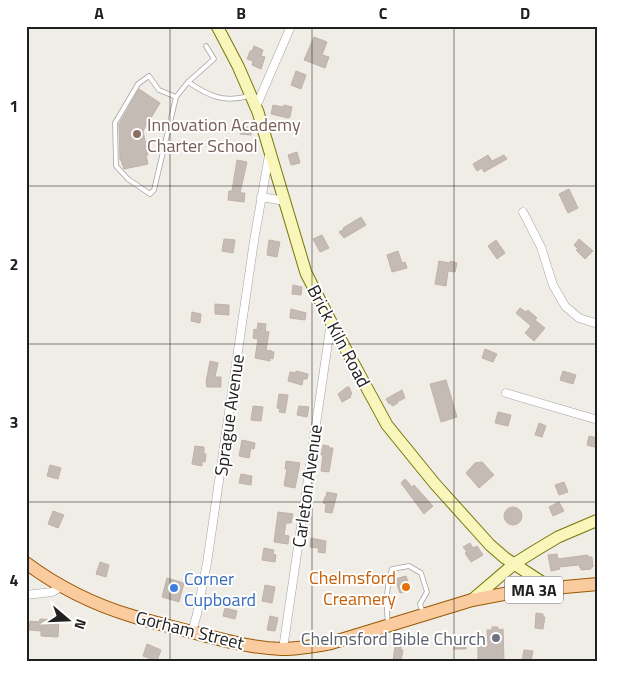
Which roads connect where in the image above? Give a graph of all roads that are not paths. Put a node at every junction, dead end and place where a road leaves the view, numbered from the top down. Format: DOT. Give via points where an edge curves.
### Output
graph roads {
  1 [pos="217,26"];
  2 [pos="291,26"];
  3 [pos="206,46"];
  4 [pos="188,82"];
  5 [pos="251,96"];
  6 [pos="176,97"];
  7 [pos="256,108"];
  8 [pos="270,150"];
  9 [pos="261,198"];
  10 [pos="284,201"];
  11 [pos="523,212"];
  12 [pos="331,322"];
  13 [pos="598,324"];
  14 [pos="506,393"];
  15 [pos="598,420"];
  16 [pos="598,520"];
  17 [pos="26,563"];
  18 [pos="514,564"];
  19 [pos="598,584"];
  20 [pos="63,586"];
  21 [pos="551,588"];
  22 [pos="26,595"];
  23 [pos="472,600"];
  24 [pos="423,615"];
  25 [pos="388,626"];
  26 [pos="192,632"];
  27 [pos="282,649"];
  1 -- 5 [label="street, Brick Kiln Road"];
  2 -- 7 [label="street"];
  3 -- 4 [label="lane" via="214,59"];
  4 -- 5 [label="lane" via="217,98 236,100"];
  4 -- 6 [label="lane"];
  5 -- 7 [label="street, Brick Kiln Road"];
  6 -- 6 [label="lane" via="159,90 149,76 138,84 115,123 116,166 150,194 154,190"];
  7 -- 8 [label="street, Brick Kiln Road"];
  8 -- 9 [label="street, Sprague Avenue"];
  8 -- 10 [label="street, Brick Kiln Road"];
  9 -- 10 [label="street"];
  9 -- 26 [label="street, Sprague Avenue" via="207,563"];
  10 -- 12 [label="street, Brick Kiln Road" via="306,273"];
  11 -- 13 [label="street" via="565,306 580,318"];
  12 -- 18 [label="street, Brick Kiln Road" via="387,425 480,534"];
  12 -- 27 [label="street, Carleton Avenue"];
  14 -- 15 [label="street"];
  16 -- 18 [label="street" via="558,537"];
  17 -- 20 [label="main road, Gorham Street / MA 3A"];
  18 -- 21 [label="street, Brick Kiln Road"];
  18 -- 23 [label="street"];
  19 -- 21 [label="main road, Gorham Street / MA 3A"];
  20 -- 22 [label="street" via="52,592"];
  20 -- 26 [label="main road, Gorham Street / MA 3A" via="131,616"];
  21 -- 23 [label="main road, Gorham Street / MA 3A"];
  23 -- 24 [label="main road, Gorham Street / MA 3A"];
  24 -- 25 [label="main road, Gorham Street / MA 3A"];
  24 -- 25 [label="lane" via="420,604 427,592 421,573 410,566 392,569"];
  25 -- 27 [label="main road, Gorham Street / MA 3A" via="308,647"];
  26 -- 27 [label="main road, Gorham Street / MA 3A" via="237,644"];
}
